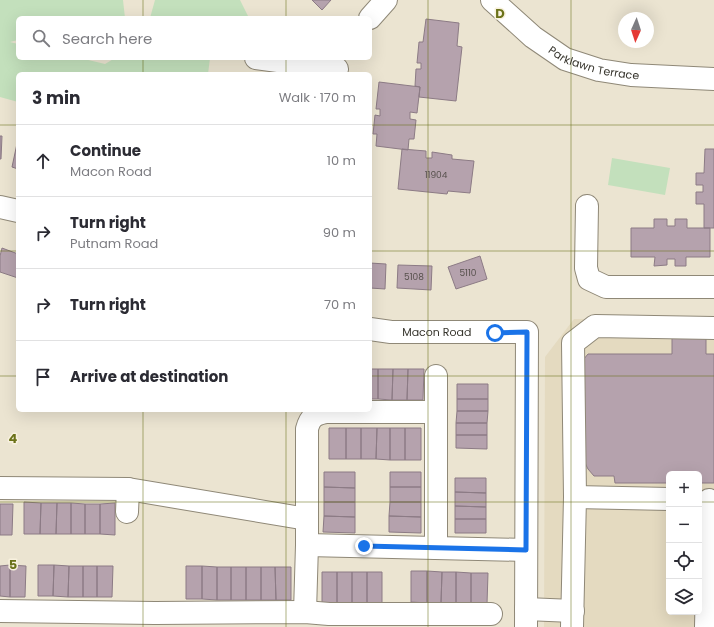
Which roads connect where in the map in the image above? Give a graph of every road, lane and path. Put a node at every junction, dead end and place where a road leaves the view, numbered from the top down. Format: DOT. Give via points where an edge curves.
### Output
graph roads {
  1 [pos="386,0"];
  2 [pos="492,0"];
  3 [pos="372,16"];
  4 [pos="274,60"];
  5 [pos="338,67"];
  6 [pos="714,80"];
  7 [pos="588,206"];
  8 [pos="0,207"];
  9 [pos="16,211"];
  10 [pos="714,287"];
  11 [pos="714,328"];
  12 [pos="372,329"];
  13 [pos="436,376"];
  14 [pos="436,412"];
  15 [pos="0,488"];
  16 [pos="128,490"];
  17 [pos="575,497"];
  18 [pos="666,499"];
  19 [pos="707,500"];
  20 [pos="127,512"];
  21 [pos="307,519"];
  22 [pos="307,545"];
  23 [pos="436,548"];
  24 [pos="526,550"];
  25 [pos="0,611"];
  26 [pos="305,612"];
  27 [pos="491,614"];
  28 [pos="526,618"];
  29 [pos="573,619"];
  30 [pos="156,620"];
  31 [pos="706,627"];
  1 -- 3 [label="street"];
  2 -- 6 [label="street, Parklawn Terrace" via="533,37 565,59 599,70 625,74"];
  4 -- 5 [label="street"];
  7 -- 10 [label="street" via="586,268 589,279 606,287"];
  8 -- 9 [label="street"];
  11 -- 17 [label="street" via="595,326 573,343"];
  12 -- 24 [label="street, Macon Road" via="391,332 527,332"];
  13 -- 14 [label="street"];
  14 -- 21 [label="street" via="327,412 317,414 309,420"];
  14 -- 23 [label="street"];
  15 -- 16 [label="street"];
  16 -- 20 [label="street"];
  16 -- 21 [label="street"];
  17 -- 18 [label="street"];
  17 -- 29 [label="street"];
  19 -- 31 [label="street"];
  21 -- 22 [label="street"];
  22 -- 23 [label="street"];
  22 -- 26 [label="street"];
  23 -- 24 [label="street"];
  24 -- 28 [label="street"];
  25 -- 30 [label="street"];
  26 -- 27 [label="street"];
  26 -- 30 [label="street"];
  28 -- 29 [label="street"];
}
